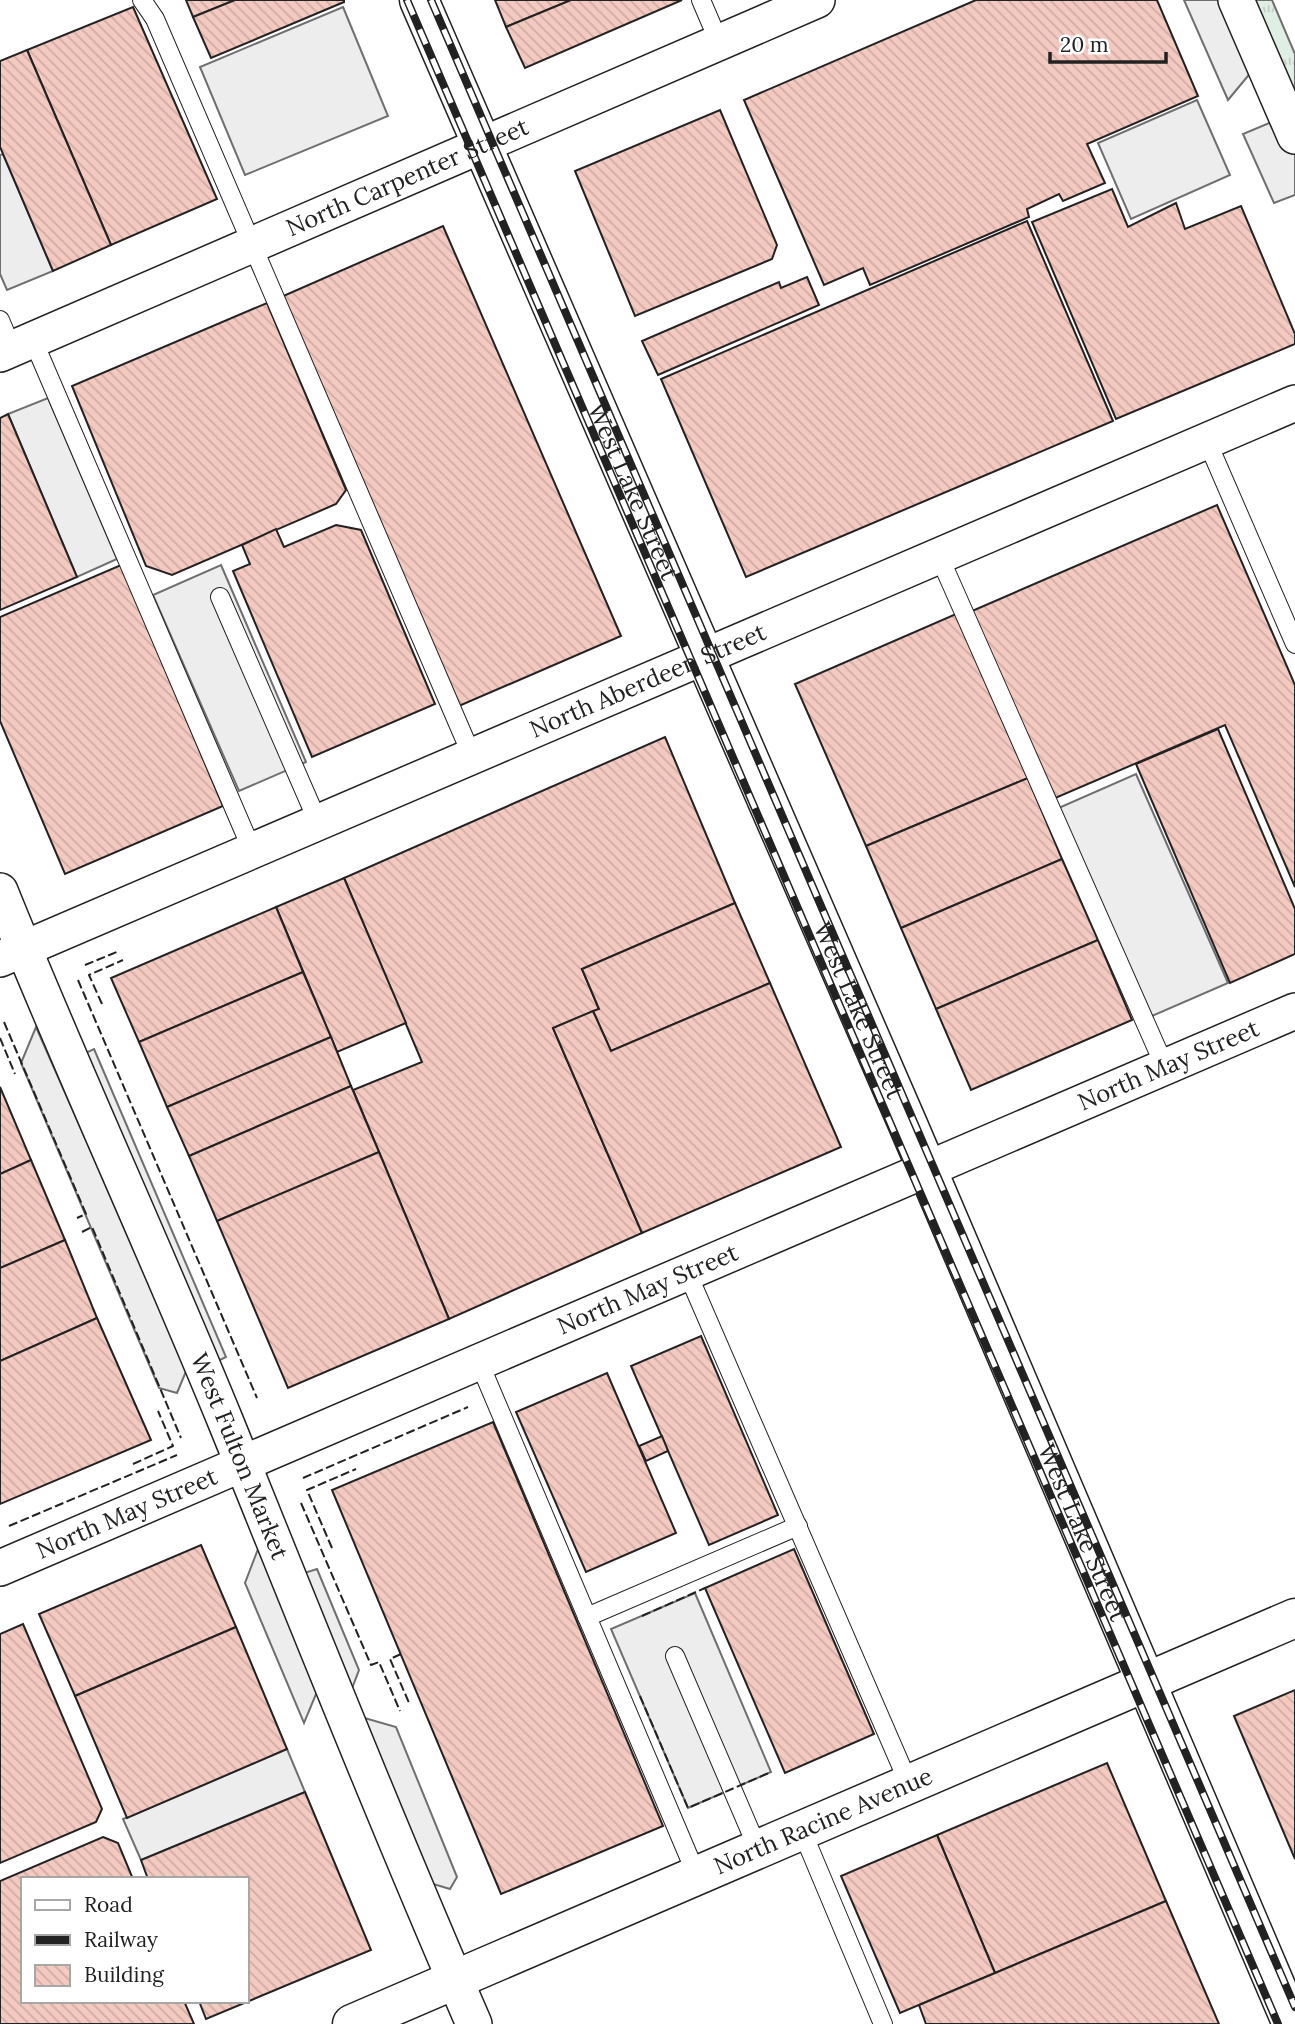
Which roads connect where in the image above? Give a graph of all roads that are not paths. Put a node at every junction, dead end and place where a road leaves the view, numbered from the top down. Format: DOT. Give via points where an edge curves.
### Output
graph roads {
  1 [pos="142,0"];
  2 [pos="419,0"];
  3 [pos="701,0"];
  4 [pos="817,0"];
  5 [pos="1236,0"];
  6 [pos="719,42"];
  7 [pos="1295,136"];
  8 [pos="483,145"];
  9 [pos="253,244"];
  10 [pos="11,341"];
  11 [pos="1295,403"];
  12 [pos="1207,441"];
  13 [pos="939,556"];
  14 [pos="220,597"];
  15 [pos="1295,644"];
  16 [pos="704,657"];
  17 [pos="472,756"];
  18 [pos="318,822"];
  19 [pos="253,850"];
  20 [pos="0,891"];
  21 [pos="11,954"];
  22 [pos="1295,1011"];
  23 [pos="1165,1067"];
  24 [pos="926,1170"];
  25 [pos="687,1272"];
  26 [pos="479,1362"];
  27 [pos="242,1464"];
  28 [pos="797,1526"];
  29 [pos="0,1568"];
  30 [pos="587,1618"];
  31 [pos="1295,1618"];
  32 [pos="675,1656"];
  33 [pos="1147,1682"];
  34 [pos="909,1784"];
  35 [pos="802,1831"];
  36 [pos="758,1849"];
  37 [pos="697,1876"];
  38 [pos="455,1980"];
  39 [pos="352,2024"];
  40 [pos="474,2024"];
  41 [pos="883,2024"];
  42 [pos="1292,2024"];
  1 -- 9 [label="lane" via="155,19"];
  2 -- 8 [label="main road, West Lake Street"];
  3 -- 6 [label="lane"];
  4 -- 6 [label="street, North Carpenter Street"];
  5 -- 7 [label="street"];
  6 -- 8 [label="street, North Carpenter Street"];
  8 -- 9 [label="street, North Carpenter Street"];
  8 -- 16 [label="main road, West Lake Street"];
  9 -- 10 [label="street, North Carpenter Street"];
  9 -- 17 [label="lane"];
  10 -- 19 [label="lane"];
  11 -- 12 [label="street, North Aberdeen Street"];
  12 -- 13 [label="street, North Aberdeen Street"];
  12 -- 15 [label="lane"];
  13 -- 16 [label="street, North Aberdeen Street"];
  13 -- 23 [label="lane"];
  14 -- 18 [label="lane"];
  16 -- 17 [label="street, North Aberdeen Street"];
  16 -- 24 [label="main road, West Lake Street"];
  17 -- 18 [label="street, North Aberdeen Street"];
  18 -- 19 [label="street, North Aberdeen Street"];
  19 -- 21 [label="street, North Aberdeen Street"];
  20 -- 21 [label="street, West Fulton Market"];
  21 -- 27 [label="street, West Fulton Market"];
  22 -- 23 [label="street, North May Street"];
  23 -- 24 [label="street, North May Street"];
  24 -- 25 [label="street, North May Street"];
  24 -- 33 [label="main road, West Lake Street"];
  25 -- 26 [label="street, North May Street"];
  25 -- 28 [label="lane"];
  26 -- 27 [label="street, North May Street"];
  26 -- 30 [label="lane"];
  27 -- 29 [label="street, North May Street"];
  27 -- 38 [label="street, West Fulton Market"];
  28 -- 30 [label="lane"];
  28 -- 34 [label="lane"];
  30 -- 37 [label="lane"];
  31 -- 33 [label="main road, North Racine Avenue"];
  32 -- 36 [label="lane"];
  33 -- 34 [label="main road, North Racine Avenue"];
  33 -- 42 [label="main road, West Lake Street"];
  34 -- 35 [label="main road, North Racine Avenue"];
  35 -- 36 [label="main road, North Racine Avenue"];
  35 -- 41 [label="lane"];
  36 -- 37 [label="main road, North Racine Avenue"];
  37 -- 38 [label="main road, North Racine Avenue"];
  38 -- 39 [label="main road, North Racine Avenue"];
  38 -- 40 [label="street, West Fulton Market"];
}
